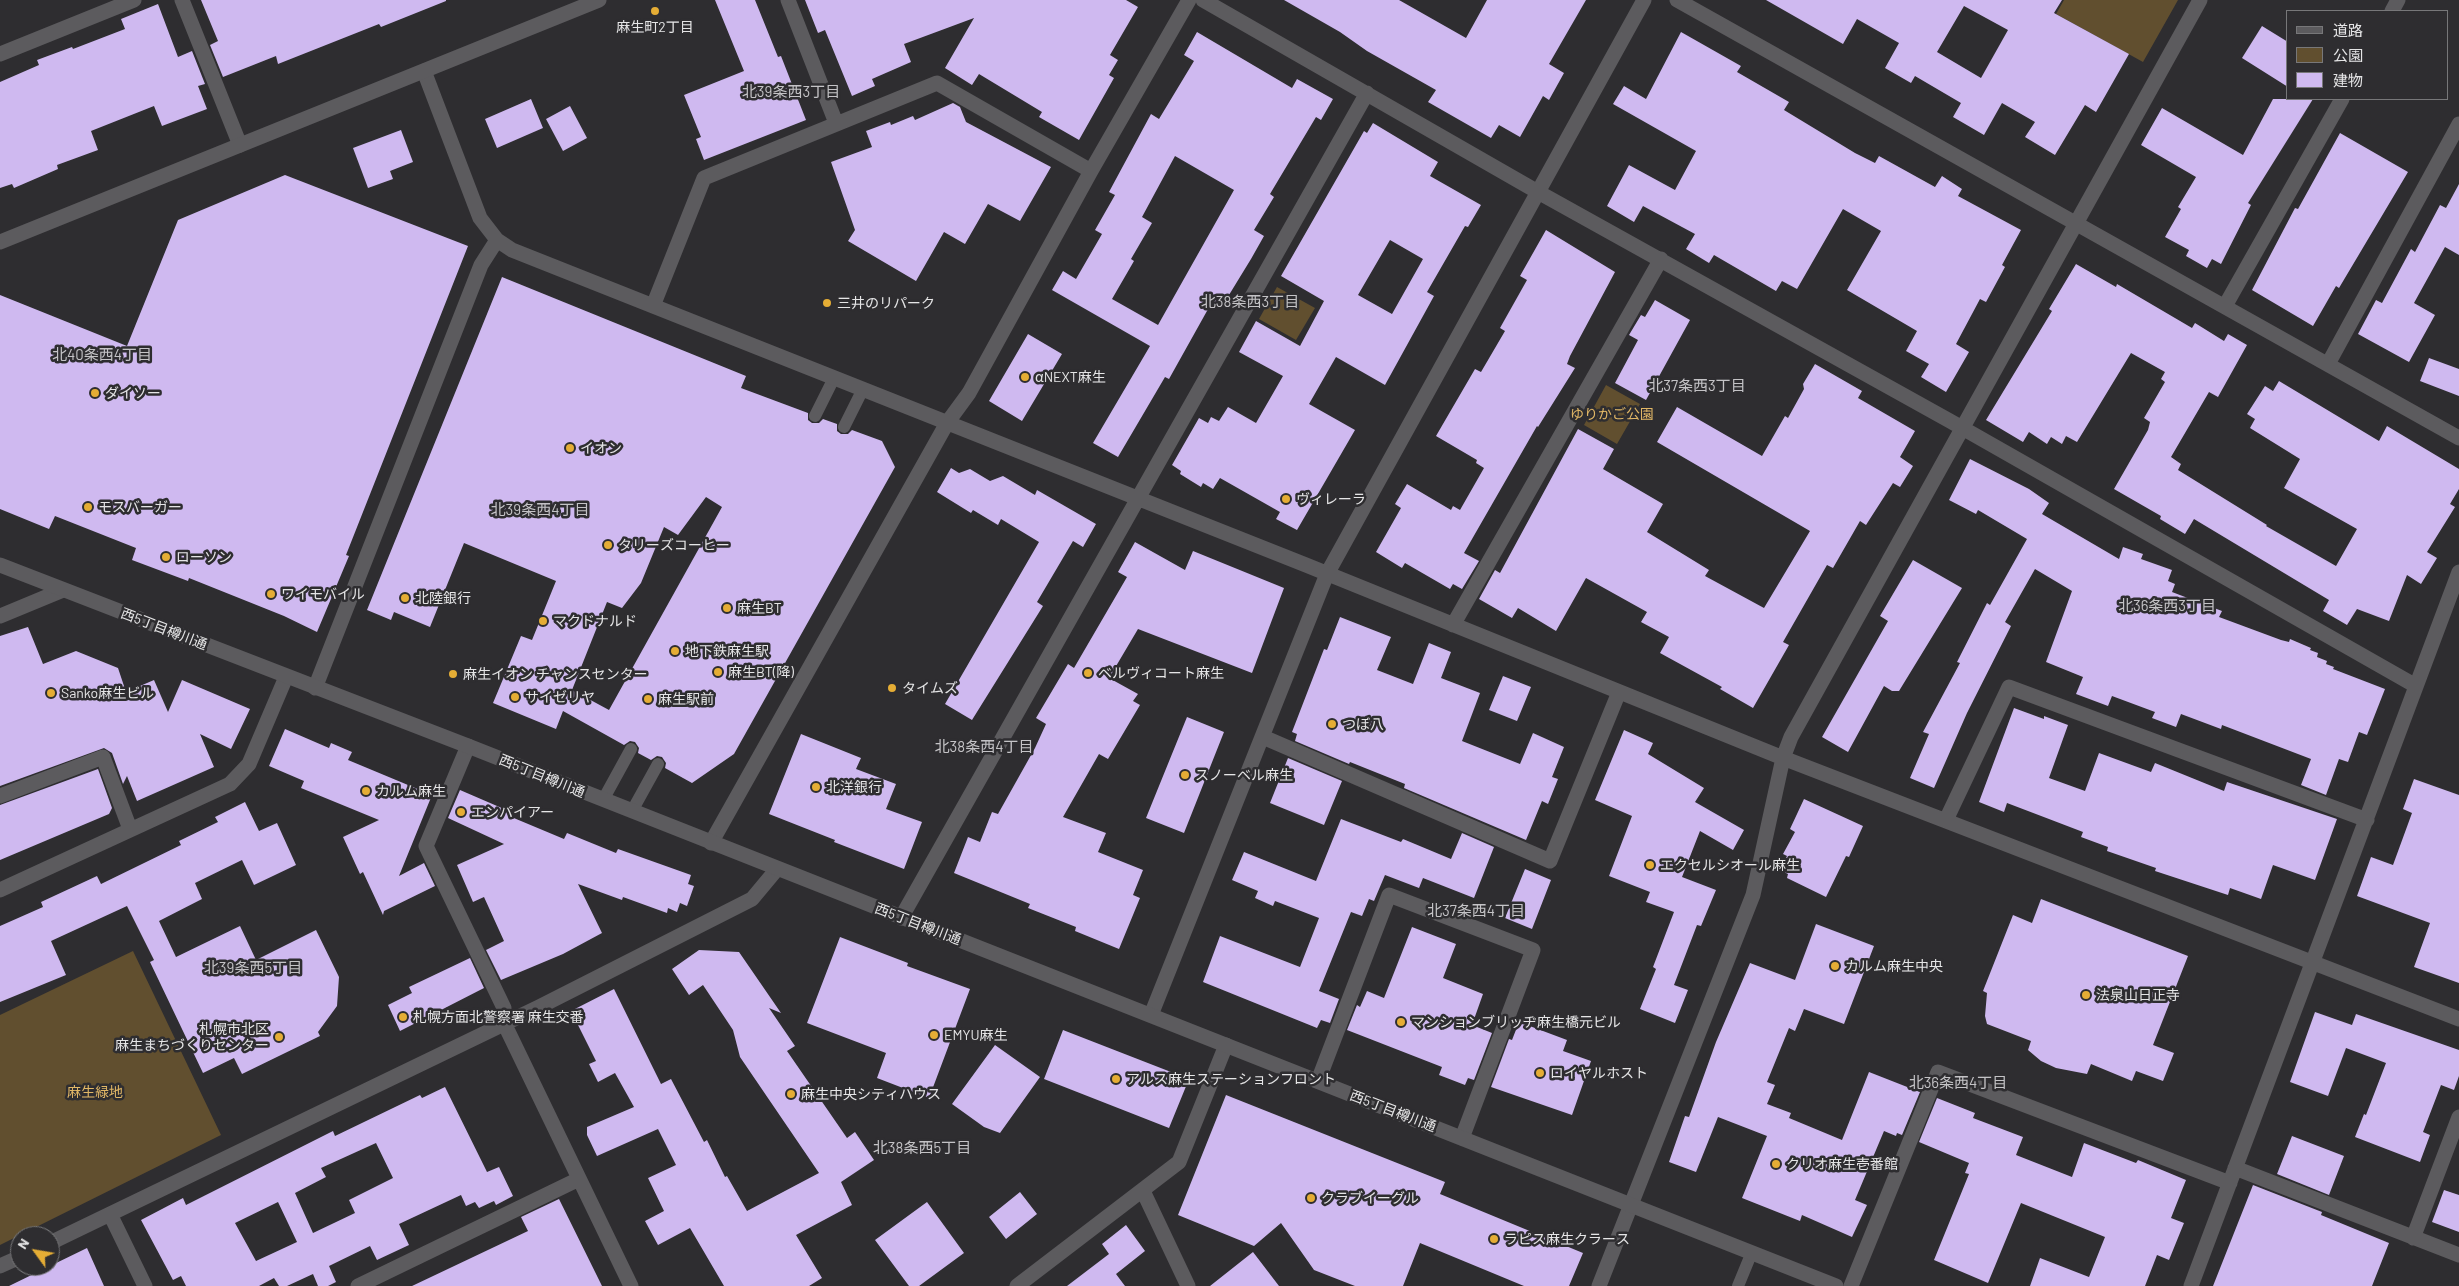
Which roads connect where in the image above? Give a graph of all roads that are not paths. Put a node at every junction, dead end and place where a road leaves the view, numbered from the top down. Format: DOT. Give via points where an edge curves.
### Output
graph roads {
  1 [pos="134,0"];
  2 [pos="182,0"];
  3 [pos="598,0"];
  4 [pos="788,0"];
  5 [pos="1188,0"];
  6 [pos="1203,0"];
  7 [pos="1644,0"];
  8 [pos="1677,0"];
  9 [pos="2200,0"];
  10 [pos="0,54"];
  11 [pos="424,71"];
  12 [pos="1367,93"];
  13 [pos="2341,100"];
  14 [pos="836,123"];
  15 [pos="2459,124"];
  16 [pos="240,145"];
  17 [pos="1091,171"];
  18 [pos="1538,192"];
  19 [pos="2077,224"];
  20 [pos="497,240"];
  21 [pos="0,242"];
  22 [pos="1662,260"];
  23 [pos="653,306"];
  24 [pos="2225,306"];
  25 [pos="2328,364"];
  26 [pos="834,378"];
  27 [pos="863,389"];
  28 [pos="814,416"];
  29 [pos="947,423"];
  30 [pos="844,427"];
  31 [pos="1963,428"];
  32 [pos="2459,438"];
  33 [pos="1137,498"];
  34 [pos="0,566"];
  35 [pos="2459,572"];
  36 [pos="1327,574"];
  37 [pos="63,590"];
  38 [pos="0,616"];
  39 [pos="1453,625"];
  40 [pos="286,677"];
  41 [pos="2416,686"];
  42 [pos="315,688"];
  43 [pos="1620,692"];
  44 [pos="1263,737"];
  45 [pos="468,746"];
  46 [pos="631,749"];
  47 [pos="1783,758"];
  48 [pos="658,764"];
  49 [pos="0,796"];
  50 [pos="603,800"];
  51 [pos="632,811"];
  52 [pos="1946,820"];
  53 [pos="2367,820"];
  54 [pos="130,829"];
  55 [pos="711,843"];
  56 [pos="777,869"];
  57 [pos="0,890"];
  58 [pos="901,918"];
  59 [pos="2313,962"];
  60 [pos="1151,1015"];
  61 [pos="2459,1019"];
  62 [pos="504,1023"];
  63 [pos="1226,1045"];
  64 [pos="1318,1082"];
  65 [pos="2459,1117"];
  66 [pos="1462,1138"];
  67 [pos="2235,1168"];
  68 [pos="579,1179"];
  69 [pos="2230,1183"];
  70 [pos="1143,1191"];
  71 [pos="1630,1205"];
  72 [pos="110,1214"];
  73 [pos="60,1237"];
  74 [pos="2414,1238"];
  75 [pos="1752,1252"];
  76 [pos="2459,1255"];
  77 [pos="145,1286"];
  78 [pos="358,1286"];
  79 [pos="631,1286"];
  80 [pos="1017,1286"];
  81 [pos="1188,1286"];
  82 [pos="1599,1286"];
  83 [pos="1738,1286"];
  84 [pos="1836,1286"];
  85 [pos="1851,1286"];
  86 [pos="2191,1286"];
  1 -- 10 [label="street"];
  2 -- 16 [label="street"];
  3 -- 11 [label="street"];
  4 -- 14 [label="street"];
  5 -- 17 [label="street"];
  6 -- 12 [label="street"];
  7 -- 18 [label="street"];
  8 -- 19 [label="street"];
  9 -- 19 [label="street"];
  11 -- 16 [label="street"];
  11 -- 20 [label="street" via="480,218"];
  12 -- 18 [label="street"];
  12 -- 33 [label="street"];
  13 -- 24 [label="street"];
  14 -- 17 [label="street" via="938,83"];
  14 -- 23 [label="street" via="704,178"];
  15 -- 25 [label="street"];
  16 -- 21 [label="street"];
  17 -- 29 [label="street" via="969,393"];
  18 -- 22 [label="street"];
  18 -- 36 [label="street"];
  19 -- 24 [label="street"];
  19 -- 31 [label="street"];
  20 -- 23 [label="street" via="512,250"];
  20 -- 42 [label="street" via="481,265"];
  22 -- 31 [label="street"];
  22 -- 39 [label="street"];
  23 -- 26 [label="street"];
  24 -- 25 [label="street"];
  25 -- 32 [label="street"];
  26 -- 27 [label="street"];
  26 -- 28 [label="lane"];
  27 -- 29 [label="street"];
  27 -- 30 [label="lane"];
  29 -- 33 [label="street"];
  29 -- 55 [label="street"];
  31 -- 41 [label="street"];
  31 -- 47 [label="street" via="1796,728"];
  33 -- 36 [label="street"];
  33 -- 58 [label="street"];
  34 -- 37 [label="street, 西5丁目樽川通"];
  35 -- 41 [label="street"];
  36 -- 39 [label="street"];
  36 -- 44 [label="street"];
  37 -- 38 [label="street"];
  37 -- 40 [label="street, 西5丁目樽川通"];
  39 -- 43 [label="street"];
  40 -- 42 [label="street, 西5丁目樽川通"];
  40 -- 54 [label="street" via="248,764 230,784"];
  41 -- 53 [label="street"];
  42 -- 45 [label="street, 西5丁目樽川通"];
  43 -- 44 [label="street" via="1550,862"];
  43 -- 47 [label="street"];
  44 -- 60 [label="street"];
  45 -- 50 [label="street, 西5丁目樽川通"];
  45 -- 62 [label="street" via="426,846 504,1008"];
  46 -- 50 [label="lane"];
  47 -- 52 [label="street"];
  47 -- 71 [label="street" via="1753,895"];
  48 -- 51 [label="lane"];
  49 -- 54 [label="street" via="103,757"];
  50 -- 51 [label="street, 西5丁目樽川通"];
  51 -- 55 [label="street, 西5丁目樽川通"];
  52 -- 53 [label="street" via="2009,688"];
  52 -- 59 [label="street"];
  53 -- 59 [label="street"];
  54 -- 57 [label="street"];
  55 -- 56 [label="street, 西5丁目樽川通"];
  56 -- 58 [label="street, 西5丁目樽川通"];
  56 -- 62 [label="street" via="752,899"];
  58 -- 60 [label="street, 西5丁目樽川通"];
  59 -- 61 [label="street"];
  59 -- 67 [label="street"];
  60 -- 63 [label="street, 西5丁目樽川通"];
  62 -- 68 [label="street"];
  62 -- 72 [label="street"];
  63 -- 64 [label="street, 西5丁目樽川通"];
  63 -- 70 [label="street" via="1179,1162"];
  64 -- 66 [label="street, 西5丁目樽川通"];
  64 -- 66 [label="street" via="1390,895 1533,950"];
  65 -- 74 [label="street"];
  66 -- 71 [label="street, 西5丁目樽川通"];
  67 -- 69 [label="street"];
  67 -- 74 [label="street"];
  68 -- 78 [label="street"];
  68 -- 79 [label="street"];
  69 -- 85 [label="street" via="1938,1072"];
  69 -- 86 [label="street"];
  70 -- 80 [label="street"];
  70 -- 81 [label="street"];
  71 -- 75 [label="street, 西5丁目樽川通"];
  71 -- 82 [label="street"];
  72 -- 73 [label="street"];
  72 -- 77 [label="street"];
  74 -- 76 [label="street"];
  75 -- 83 [label="lane"];
  75 -- 84 [label="street, 西5丁目樽川通"];
}
